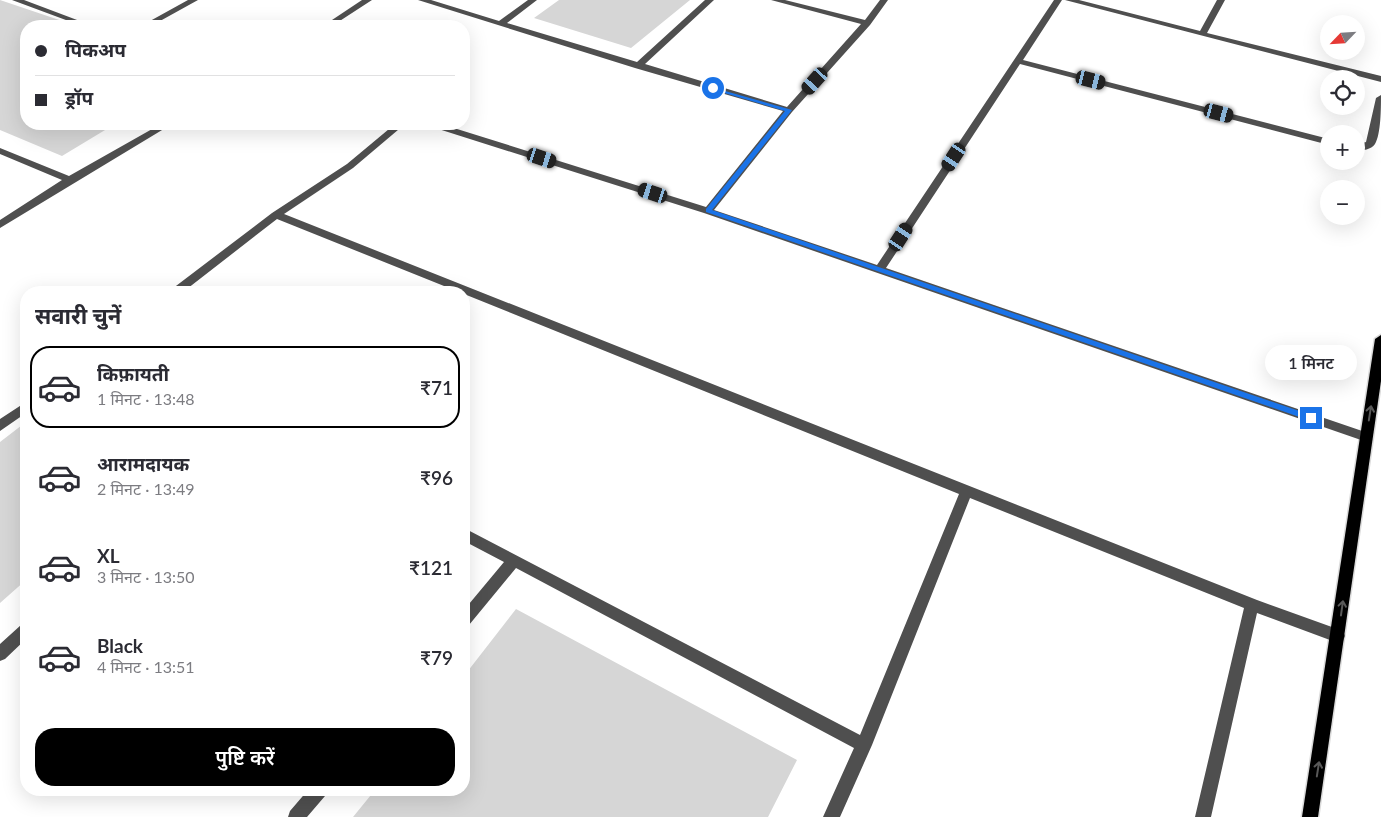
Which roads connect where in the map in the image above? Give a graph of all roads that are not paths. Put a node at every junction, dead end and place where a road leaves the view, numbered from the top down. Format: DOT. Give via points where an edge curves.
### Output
graph roads {
  1 [pos="16,0"];
  2 [pos="194,0"];
  3 [pos="368,0"];
  4 [pos="422,0"];
  5 [pos="533,0"];
  6 [pos="710,0"];
  7 [pos="775,0"];
  8 [pos="884,0"];
  9 [pos="1058,0"];
  10 [pos="1069,0"];
  11 [pos="1221,0"];
  12 [pos="72,20"];
  13 [pos="156,20"];
  14 [pos="336,20"];
  15 [pos="868,23"];
  16 [pos="500,24"];
  17 [pos="1203,33"];
  18 [pos="1018,61"];
  19 [pos="638,66"];
  20 [pos="1381,79"];
  21 [pos="1381,98"];
  22 [pos="789,110"];
  23 [pos="157,130"];
  24 [pos="393,130"];
  25 [pos="451,130"];
  26 [pos="1320,140"];
  27 [pos="1365,147"];
  28 [pos="0,151"];
  29 [pos="70,180"];
  30 [pos="708,211"];
  31 [pos="276,215"];
  32 [pos="0,225"];
  33 [pos="880,269"];
  34 [pos="184,286"];
  35 [pos="454,286"];
  36 [pos="470,292"];
  37 [pos="1381,339"];
  38 [pos="20,411"];
  39 [pos="0,426"];
  40 [pos="1366,437"];
  41 [pos="967,490"];
  42 [pos="470,537"];
  43 [pos="514,561"];
  44 [pos="1252,605"];
  45 [pos="470,613"];
  46 [pos="20,636"];
  47 [pos="1338,636"];
  48 [pos="0,654"];
  49 [pos="864,745"];
  50 [pos="314,796"];
  51 [pos="296,817"];
  52 [pos="831,817"];
  53 [pos="1203,817"];
  54 [pos="1310,817"];
  1 -- 12 [label="street"];
  2 -- 13 [label="street"];
  3 -- 14 [label="street"];
  4 -- 16 [label="street"];
  5 -- 16 [label="street"];
  6 -- 19 [label="street"];
  7 -- 15 [label="street"];
  8 -- 15 [label="street"];
  9 -- 18 [label="street"];
  10 -- 17 [label="street"];
  11 -- 17 [label="street"];
  15 -- 22 [label="street"];
  16 -- 19 [label="street"];
  17 -- 20 [label="street"];
  18 -- 26 [label="street"];
  18 -- 33 [label="street"];
  19 -- 22 [label="street"];
  21 -- 27 [label="street" via="1371,143"];
  22 -- 30 [label="street"];
  23 -- 29 [label="street"];
  24 -- 31 [label="street" via="350,166"];
  25 -- 30 [label="street"];
  28 -- 29 [label="street"];
  29 -- 32 [label="street"];
  30 -- 33 [label="street"];
  31 -- 34 [label="street"];
  31 -- 35 [label="street"];
  33 -- 40 [label="street"];
  36 -- 41 [label="street"];
  40 -- 37 [label="main road, one-way"];
  38 -- 39 [label="street"];
  47 -- 40 [label="main road, one-way"];
  41 -- 44 [label="street"];
  41 -- 49 [label="street"];
  42 -- 43 [label="street"];
  43 -- 45 [label="street"];
  43 -- 49 [label="street"];
  44 -- 47 [label="street"];
  44 -- 53 [label="street"];
  46 -- 48 [label="street"];
  54 -- 47 [label="main road, one-way"];
  49 -- 52 [label="street"];
  50 -- 51 [label="street"];
}
